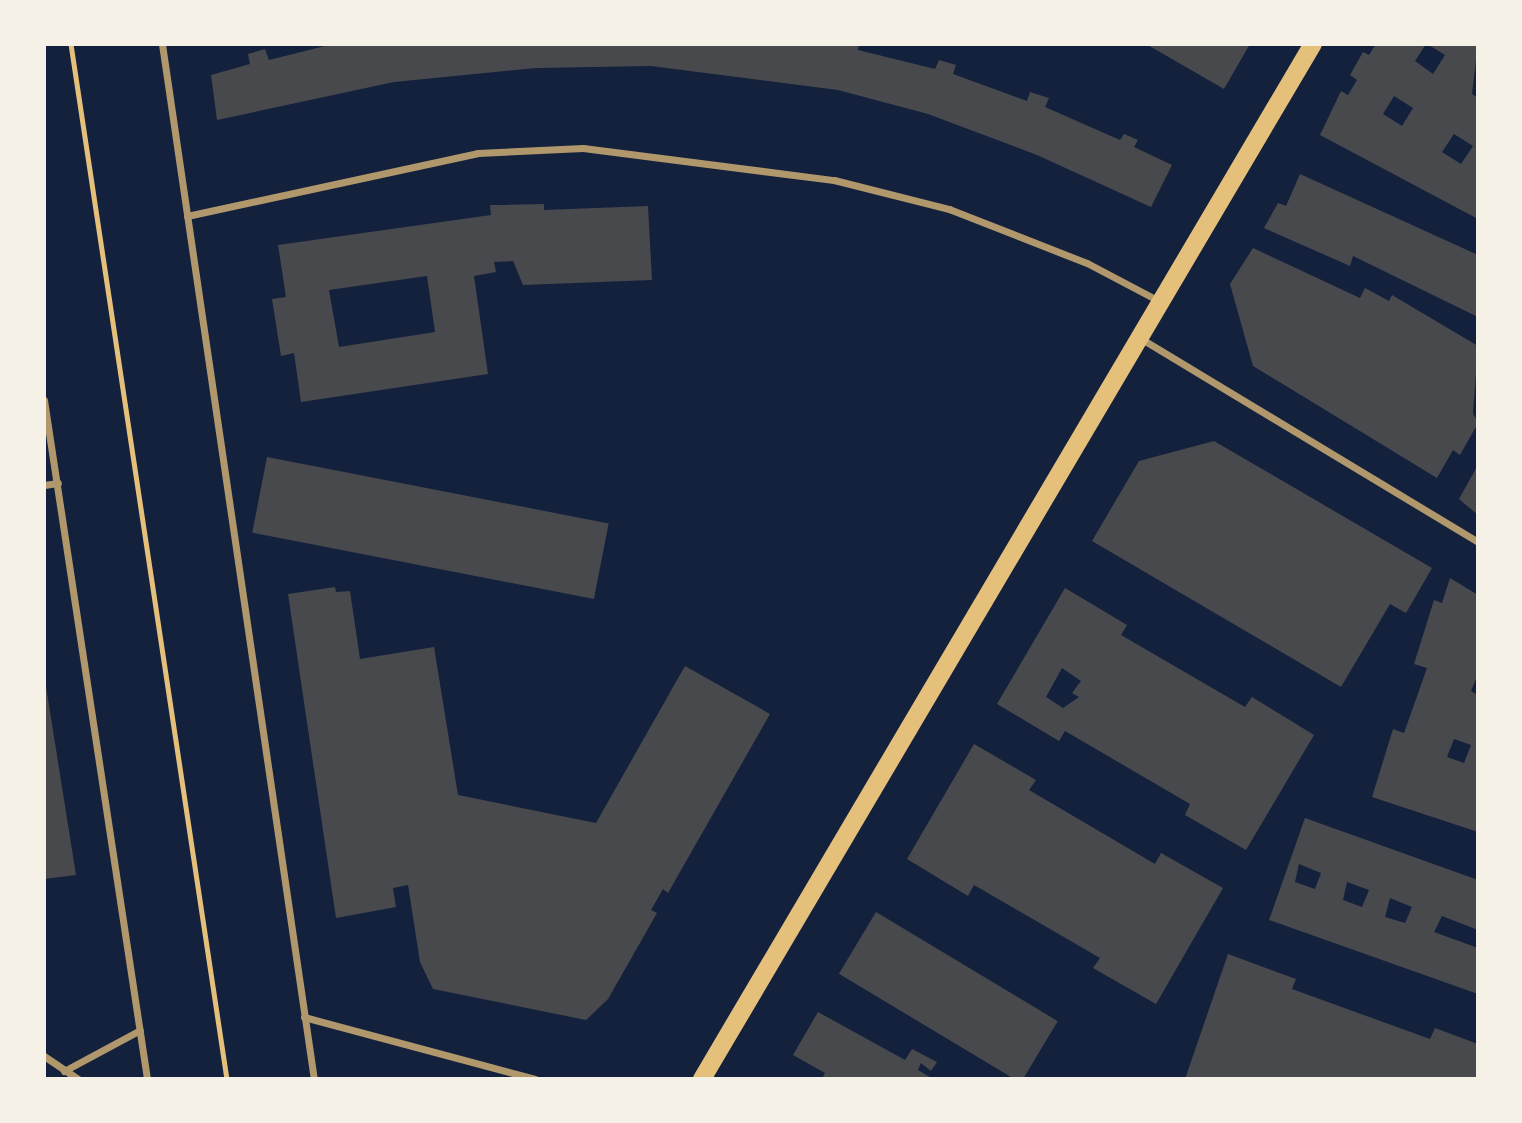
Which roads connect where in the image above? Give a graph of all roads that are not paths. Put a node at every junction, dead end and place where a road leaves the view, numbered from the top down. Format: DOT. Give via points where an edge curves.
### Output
graph roads {
  1 [pos="162,44"];
  2 [pos="1313,44"];
  3 [pos="187,216"];
  4 [pos="1161,302"];
  5 [pos="1140,338"];
  6 [pos="44,400"];
  7 [pos="58,483"];
  8 [pos="44,485"];
  9 [pos="1478,542"];
  10 [pos="304,1017"];
  11 [pos="140,1030"];
  12 [pos="44,1056"];
  13 [pos="63,1075"];
  14 [pos="78,1079"];
  15 [pos="147,1079"];
  16 [pos="314,1079"];
  17 [pos="536,1079"];
  18 [pos="702,1079"];
  1 -- 3 [label="street"];
  2 -- 4 [label="main road"];
  3 -- 4 [label="street" via="478,153 583,148 834,180 949,209 1087,263"];
  3 -- 10 [label="street"];
  4 -- 5 [label="main road"];
  5 -- 9 [label="street"];
  5 -- 18 [label="main road"];
  6 -- 7 [label="street"];
  7 -- 8 [label="street"];
  7 -- 11 [label="street"];
  10 -- 16 [label="street"];
  10 -- 17 [label="street"];
  11 -- 13 [label="street"];
  11 -- 15 [label="street"];
  12 -- 13 [label="street"];
  13 -- 14 [label="street"];
}
